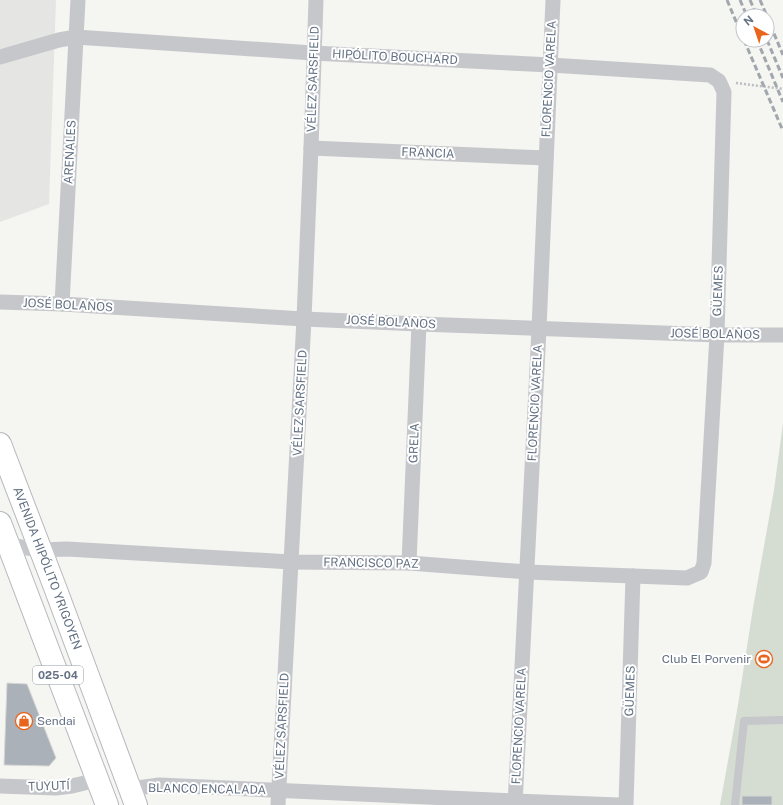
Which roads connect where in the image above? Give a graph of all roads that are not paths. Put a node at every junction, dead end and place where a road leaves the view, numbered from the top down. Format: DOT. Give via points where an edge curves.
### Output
graph roads {
  1 [pos="78,0"];
  2 [pos="316,0"];
  3 [pos="553,0"];
  4 [pos="76,37"];
  5 [pos="313,53"];
  6 [pos="0,58"];
  7 [pos="550,65"];
  8 [pos="719,81"];
  9 [pos="311,148"];
  10 [pos="546,158"];
  11 [pos="0,302"];
  12 [pos="62,304"];
  13 [pos="304,319"];
  14 [pos="419,324"];
  15 [pos="539,329"];
  16 [pos="717,335"];
  17 [pos="783,335"];
  18 [pos="0,444"];
  19 [pos="0,523"];
  20 [pos="4,545"];
  21 [pos="41,550"];
  22 [pos="291,562"];
  23 [pos="409,563"];
  24 [pos="527,572"];
  25 [pos="701,572"];
  26 [pos="633,576"];
  27 [pos="783,720"];
  28 [pos="98,780"];
  29 [pos="0,786"];
  30 [pos="133,797"];
  31 [pos="279,798"];
  32 [pos="515,803"];
  33 [pos="107,805"];
  34 [pos="619,805"];
  35 [pos="626,805"];
  36 [pos="735,805"];
  1 -- 4 [label="street, ARENALES"];
  2 -- 5 [label="street, VÉLEZ SARSFIELD"];
  3 -- 7 [label="street, FLORENCIO VARELA"];
  4 -- 5 [label="street, HIPÓLITO BOUCHARD"];
  4 -- 6 [label="street, HIPÓLITO BOUCHARD"];
  4 -- 12 [label="street, ARENALES"];
  5 -- 7 [label="street, HIPÓLITO BOUCHARD"];
  5 -- 9 [label="street, VÉLEZ SARSFIELD"];
  7 -- 8 [label="street, HIPÓLITO BOUCHARD" via="710,75"];
  7 -- 10 [label="street, FLORENCIO VARELA"];
  8 -- 16 [label="street, GÜEMES" via="724,92"];
  9 -- 10 [label="street, FRANCIA"];
  9 -- 13 [label="street, VÉLEZ SARSFIELD"];
  10 -- 15 [label="street, FLORENCIO VARELA"];
  11 -- 12 [label="street, JOSÉ BOLAÑOS"];
  12 -- 13 [label="street, JOSÉ BOLAÑOS"];
  13 -- 14 [label="street, JOSÉ BOLAÑOS"];
  13 -- 22 [label="street, VÉLEZ SARSFIELD"];
  14 -- 15 [label="street, JOSÉ BOLAÑOS"];
  14 -- 23 [label="street, GRELA"];
  15 -- 16 [label="street, JOSÉ BOLAÑOS"];
  15 -- 24 [label="street, FLORENCIO VARELA"];
  16 -- 17 [label="street, JOSÉ BOLAÑOS"];
  16 -- 25 [label="street, GÜEMES" via="704,563"];
  18 -- 21 [label="main road, AVENIDA HIPÓLITO YRIGOYEN / 025-04"];
  19 -- 20 [label="main road, 025-04"];
  20 -- 21 [label="street, FRANCISCO PAZ"];
  20 -- 28 [label="main road, 025-04"];
  21 -- 22 [label="street, FRANCISCO PAZ" via="67,549"];
  21 -- 30 [label="main road, AVENIDA HIPÓLITO YRIGOYEN / 025-04"];
  22 -- 23 [label="street, FRANCISCO PAZ"];
  22 -- 31 [label="street, VÉLEZ SARSFIELD"];
  23 -- 24 [label="street, FRANCISCO PAZ"];
  24 -- 26 [label="street, FRANCISCO PAZ"];
  24 -- 32 [label="street, FLORENCIO VARELA"];
  25 -- 26 [label="street, FRANCISCO PAZ" via="687,578"];
  26 -- 35 [label="street, GÜEMES"];
  27 -- 36 [label="lane" via="744,721"];
  28 -- 29 [label="street, TUYUTÍ" via="56,788"];
  28 -- 33 [label="main road, 025-04"];
  30 -- 31 [label="street, BLANCO ENCALADA" via="159,786"];
  31 -- 32 [label="street, BLANCO ENCALADA"];
  32 -- 34 [label="street, BLANCO ENCALADA"];
}
